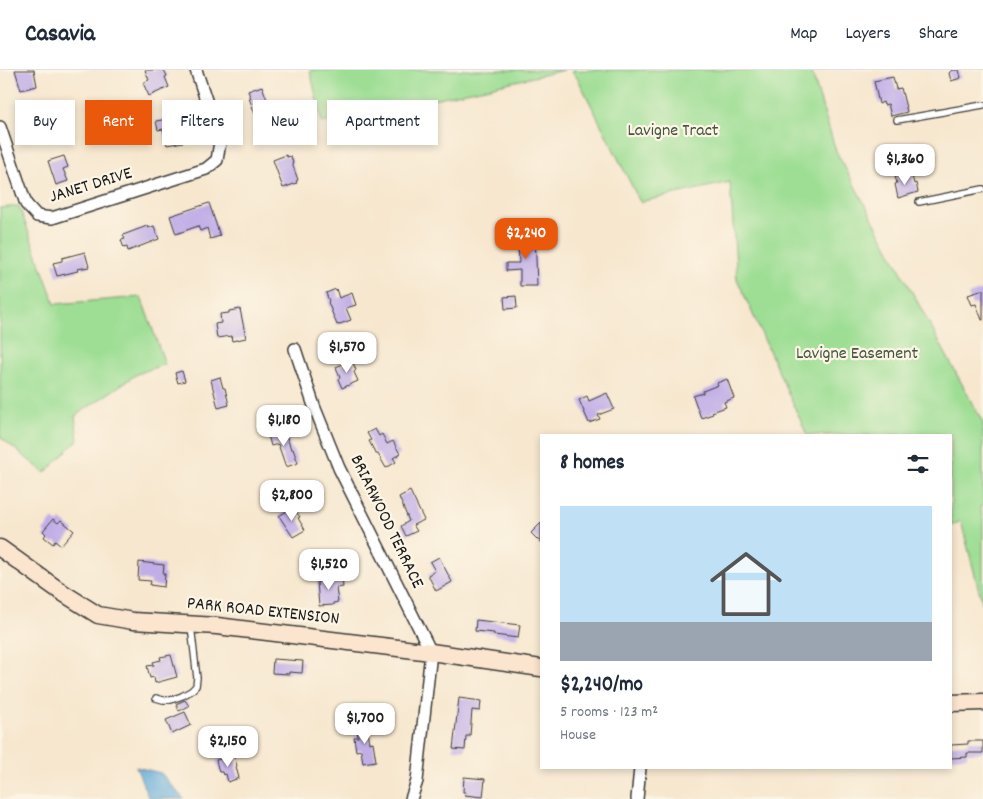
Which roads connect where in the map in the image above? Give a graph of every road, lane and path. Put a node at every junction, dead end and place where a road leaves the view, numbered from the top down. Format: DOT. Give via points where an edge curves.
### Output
graph roads {
  1 [pos="196,70"];
  2 [pos="983,105"];
  3 [pos="897,120"];
  4 [pos="0,127"];
  5 [pos="983,189"];
  6 [pos="919,202"];
  7 [pos="295,349"];
  8 [pos="0,548"];
  9 [pos="191,624"];
  10 [pos="431,652"];
  11 [pos="540,668"];
  12 [pos="156,698"];
  13 [pos="983,702"];
  14 [pos="952,703"];
  15 [pos="640,769"];
  16 [pos="411,799"];
  17 [pos="638,799"];
  1 -- 4 [label="street, JANET DRIVE" via="220,142 217,160 206,169 52,218 37,216 26,204"];
  2 -- 3 [label="lane"];
  5 -- 6 [label="lane"];
  7 -- 10 [label="street, BRIARWOOD TERRACE" via="339,468"];
  8 -- 9 [label="street, PARK ROAD EXTENSION" via="98,615"];
  9 -- 10 [label="street, PARK ROAD EXTENSION"];
  9 -- 12 [label="lane" via="196,686 171,700"];
  10 -- 11 [label="street, PARK ROAD EXTENSION"];
  10 -- 16 [label="street" via="417,781"];
  13 -- 14 [label="street"];
  15 -- 17 [label="street"];
}
